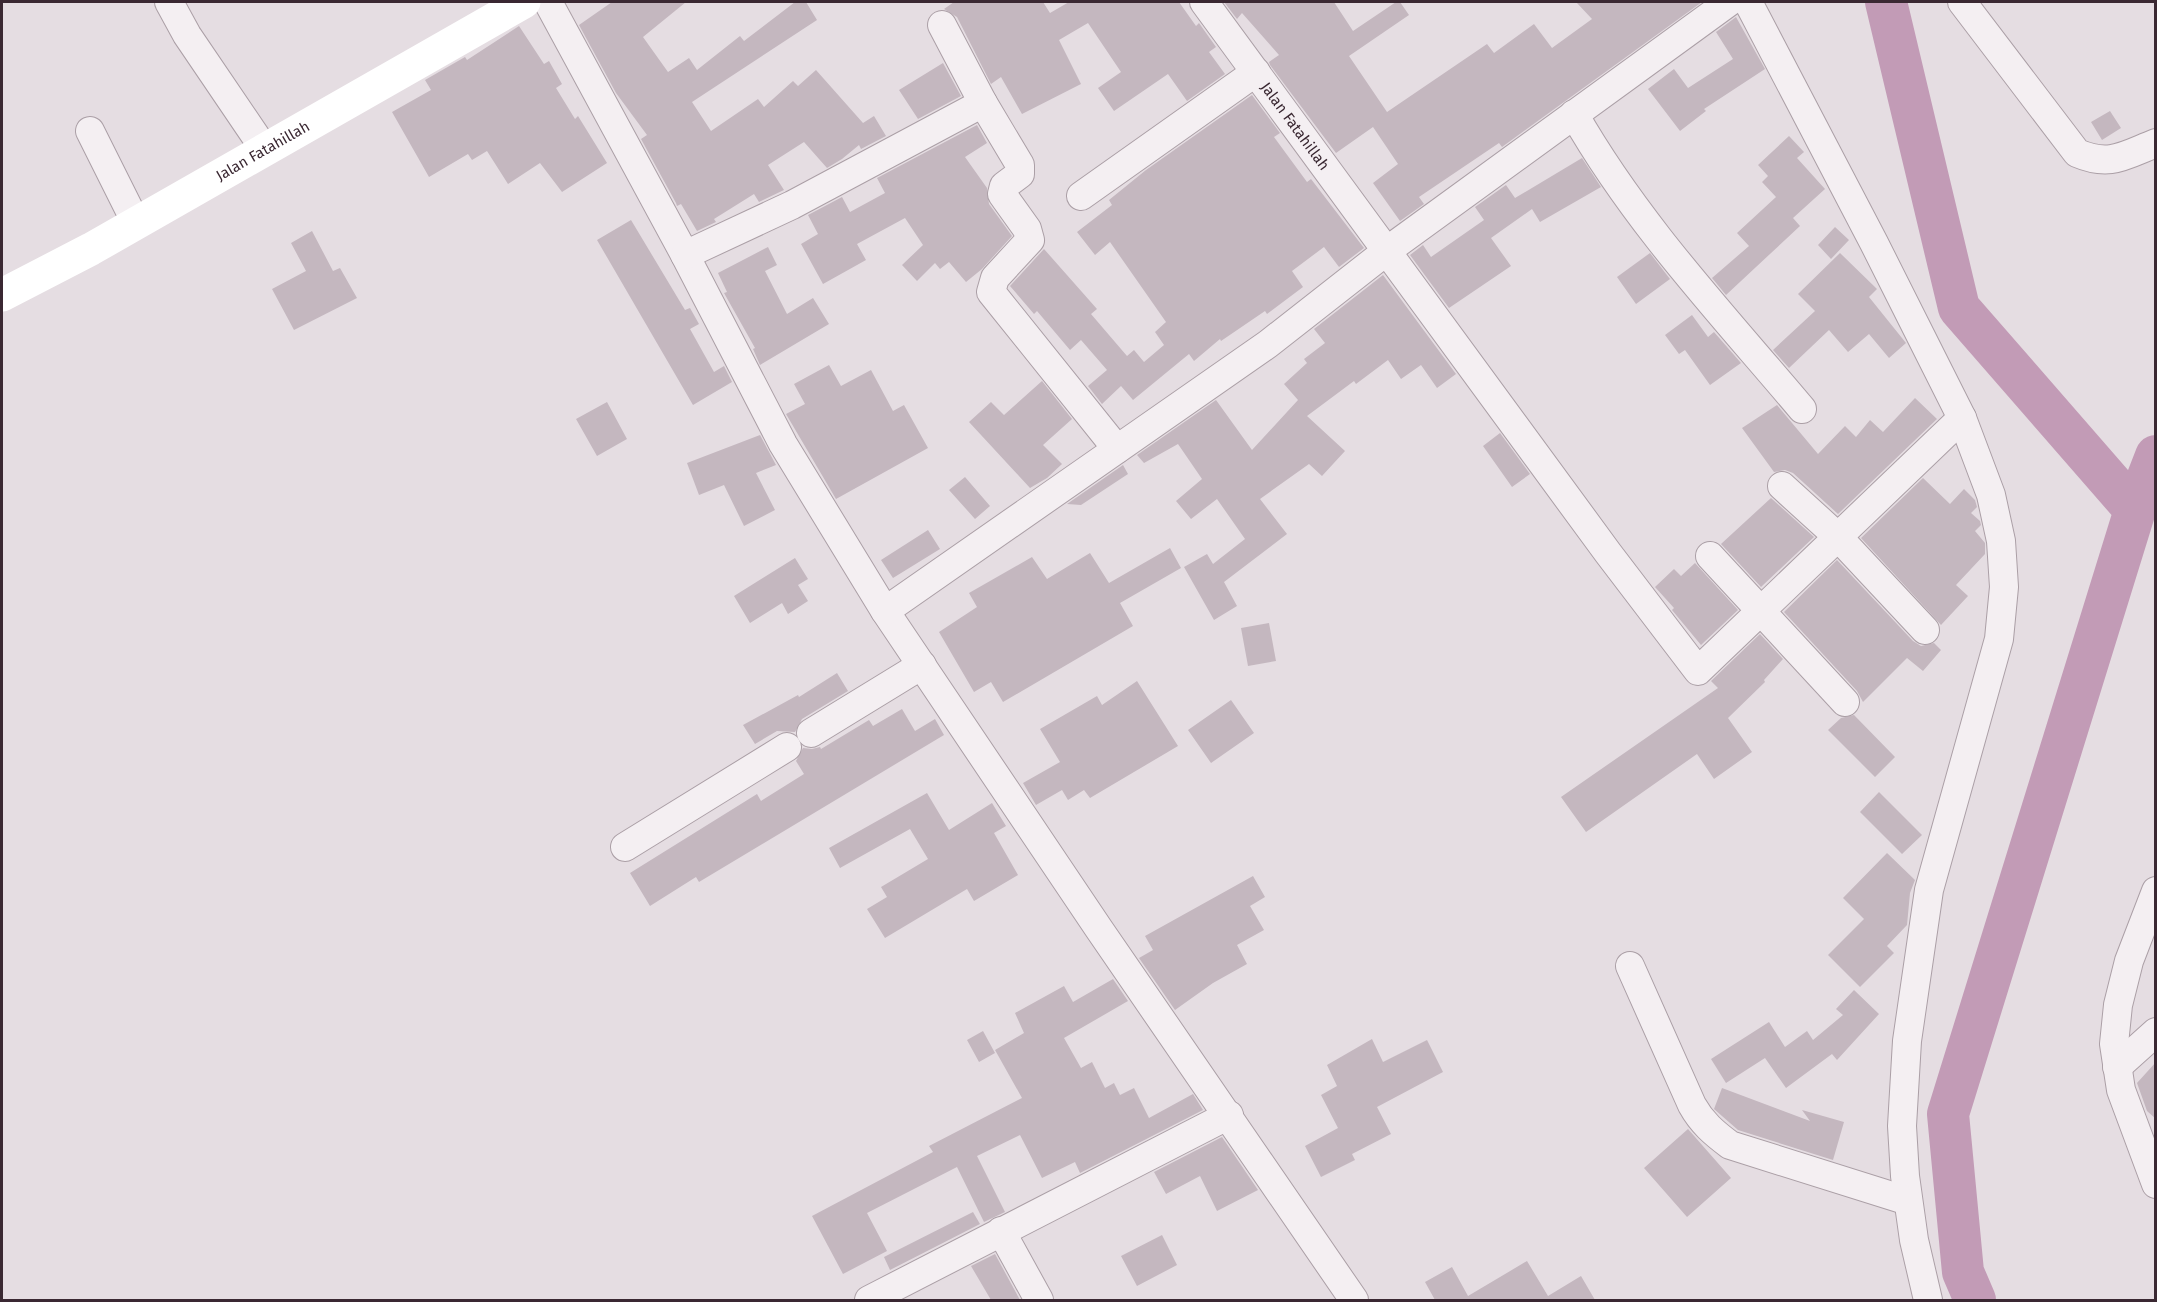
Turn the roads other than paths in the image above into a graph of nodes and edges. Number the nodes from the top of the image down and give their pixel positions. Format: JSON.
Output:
{"nodes":[{"id":1,"x":169,"y":2,"type":"edge"},
{"id":2,"x":524,"y":2,"type":"edge"},
{"id":3,"x":548,"y":2,"type":"edge"},
{"id":4,"x":1203,"y":2,"type":"edge"},
{"id":5,"x":1729,"y":2,"type":"edge"},
{"id":6,"x":1748,"y":2,"type":"edge"},
{"id":7,"x":1962,"y":2,"type":"edge"},
{"id":8,"x":942,"y":25,"type":"dead end"},
{"id":9,"x":1256,"y":72,"type":"junction"},
{"id":10,"x":983,"y":103,"type":"junction"},
{"id":11,"x":1574,"y":114,"type":"junction"},
{"id":12,"x":90,"y":131,"type":"dead end"},
{"id":13,"x":2156,"y":143,"type":"edge"},
{"id":14,"x":265,"y":150,"type":"junction"},
{"id":15,"x":1081,"y":196,"type":"dead end"},
{"id":16,"x":136,"y":223,"type":"junction"},
{"id":17,"x":1388,"y":250,"type":"junction"},
{"id":18,"x":685,"y":255,"type":"junction"},
{"id":19,"x":2,"y":295,"type":"edge"},
{"id":20,"x":1803,"y":409,"type":"dead end"},
{"id":21,"x":1962,"y":418,"type":"junction"},
{"id":22,"x":1117,"y":449,"type":"junction"},
{"id":23,"x":1782,"y":486,"type":"dead end"},
{"id":24,"x":1838,"y":537,"type":"junction"},
{"id":25,"x":1710,"y":556,"type":"dead end"},
{"id":26,"x":885,"y":611,"type":"junction"},
{"id":27,"x":1761,"y":614,"type":"junction"},
{"id":28,"x":1925,"y":630,"type":"dead end"},
{"id":29,"x":922,"y":665,"type":"junction"},
{"id":30,"x":1845,"y":702,"type":"dead end"},
{"id":31,"x":811,"y":733,"type":"dead end"},
{"id":32,"x":787,"y":747,"type":"dead end"},
{"id":33,"x":626,"y":847,"type":"dead end"},
{"id":34,"x":2156,"y":891,"type":"edge"},
{"id":35,"x":1630,"y":966,"type":"dead end"},
{"id":36,"x":2156,"y":1032,"type":"edge"},
{"id":37,"x":2117,"y":1067,"type":"junction"},
{"id":38,"x":1229,"y":1115,"type":"junction"},
{"id":39,"x":2155,"y":1180,"type":"edge"},
{"id":40,"x":1908,"y":1201,"type":"junction"},
{"id":41,"x":1001,"y":1231,"type":"junction"},
{"id":42,"x":869,"y":1300,"type":"edge"},
{"id":43,"x":1040,"y":1300,"type":"edge"},
{"id":44,"x":1354,"y":1300,"type":"edge"},
{"id":45,"x":1928,"y":1300,"type":"edge"}],
"edges":[{"from":1,"to":14,"type":"street"},
{"from":2,"to":14,"type":"street","name":"Jalan Fatahillah"},
{"from":3,"to":18,"type":"street"},
{"from":4,"to":9,"type":"street","name":"Jalan Fatahillah"},
{"from":5,"to":11,"type":"street"},
{"from":6,"to":21,"type":"street"},
{"from":7,"to":13,"type":"street"},
{"from":8,"to":10,"type":"street"},
{"from":9,"to":15,"type":"street"},
{"from":9,"to":17,"type":"street","name":"Jalan Fatahillah"},
{"from":10,"to":18,"type":"street"},
{"from":10,"to":22,"type":"street"},
{"from":11,"to":17,"type":"street"},
{"from":11,"to":20,"type":"street"},
{"from":12,"to":16,"type":"street"},
{"from":14,"to":16,"type":"street","name":"Jalan Fatahillah"},
{"from":16,"to":19,"type":"street","name":"Jalan Fatahillah"},
{"from":17,"to":22,"type":"street"},
{"from":17,"to":27,"type":"street","name":"Jalan Fatahillah"},
{"from":18,"to":26,"type":"street"},
{"from":21,"to":24,"type":"street"},
{"from":21,"to":40,"type":"street"},
{"from":22,"to":26,"type":"street"},
{"from":23,"to":24,"type":"street"},
{"from":24,"to":27,"type":"street"},
{"from":24,"to":28,"type":"street"},
{"from":25,"to":27,"type":"street"},
{"from":26,"to":29,"type":"street"},
{"from":27,"to":30,"type":"street"},
{"from":29,"to":31,"type":"street"},
{"from":29,"to":38,"type":"street"},
{"from":32,"to":33,"type":"street"},
{"from":34,"to":37,"type":"street"},
{"from":35,"to":40,"type":"street"},
{"from":36,"to":37,"type":"street"},
{"from":37,"to":39,"type":"street"},
{"from":38,"to":41,"type":"street"},
{"from":38,"to":44,"type":"street"},
{"from":40,"to":45,"type":"street"},
{"from":41,"to":42,"type":"street"},
{"from":41,"to":43,"type":"street"}]}
